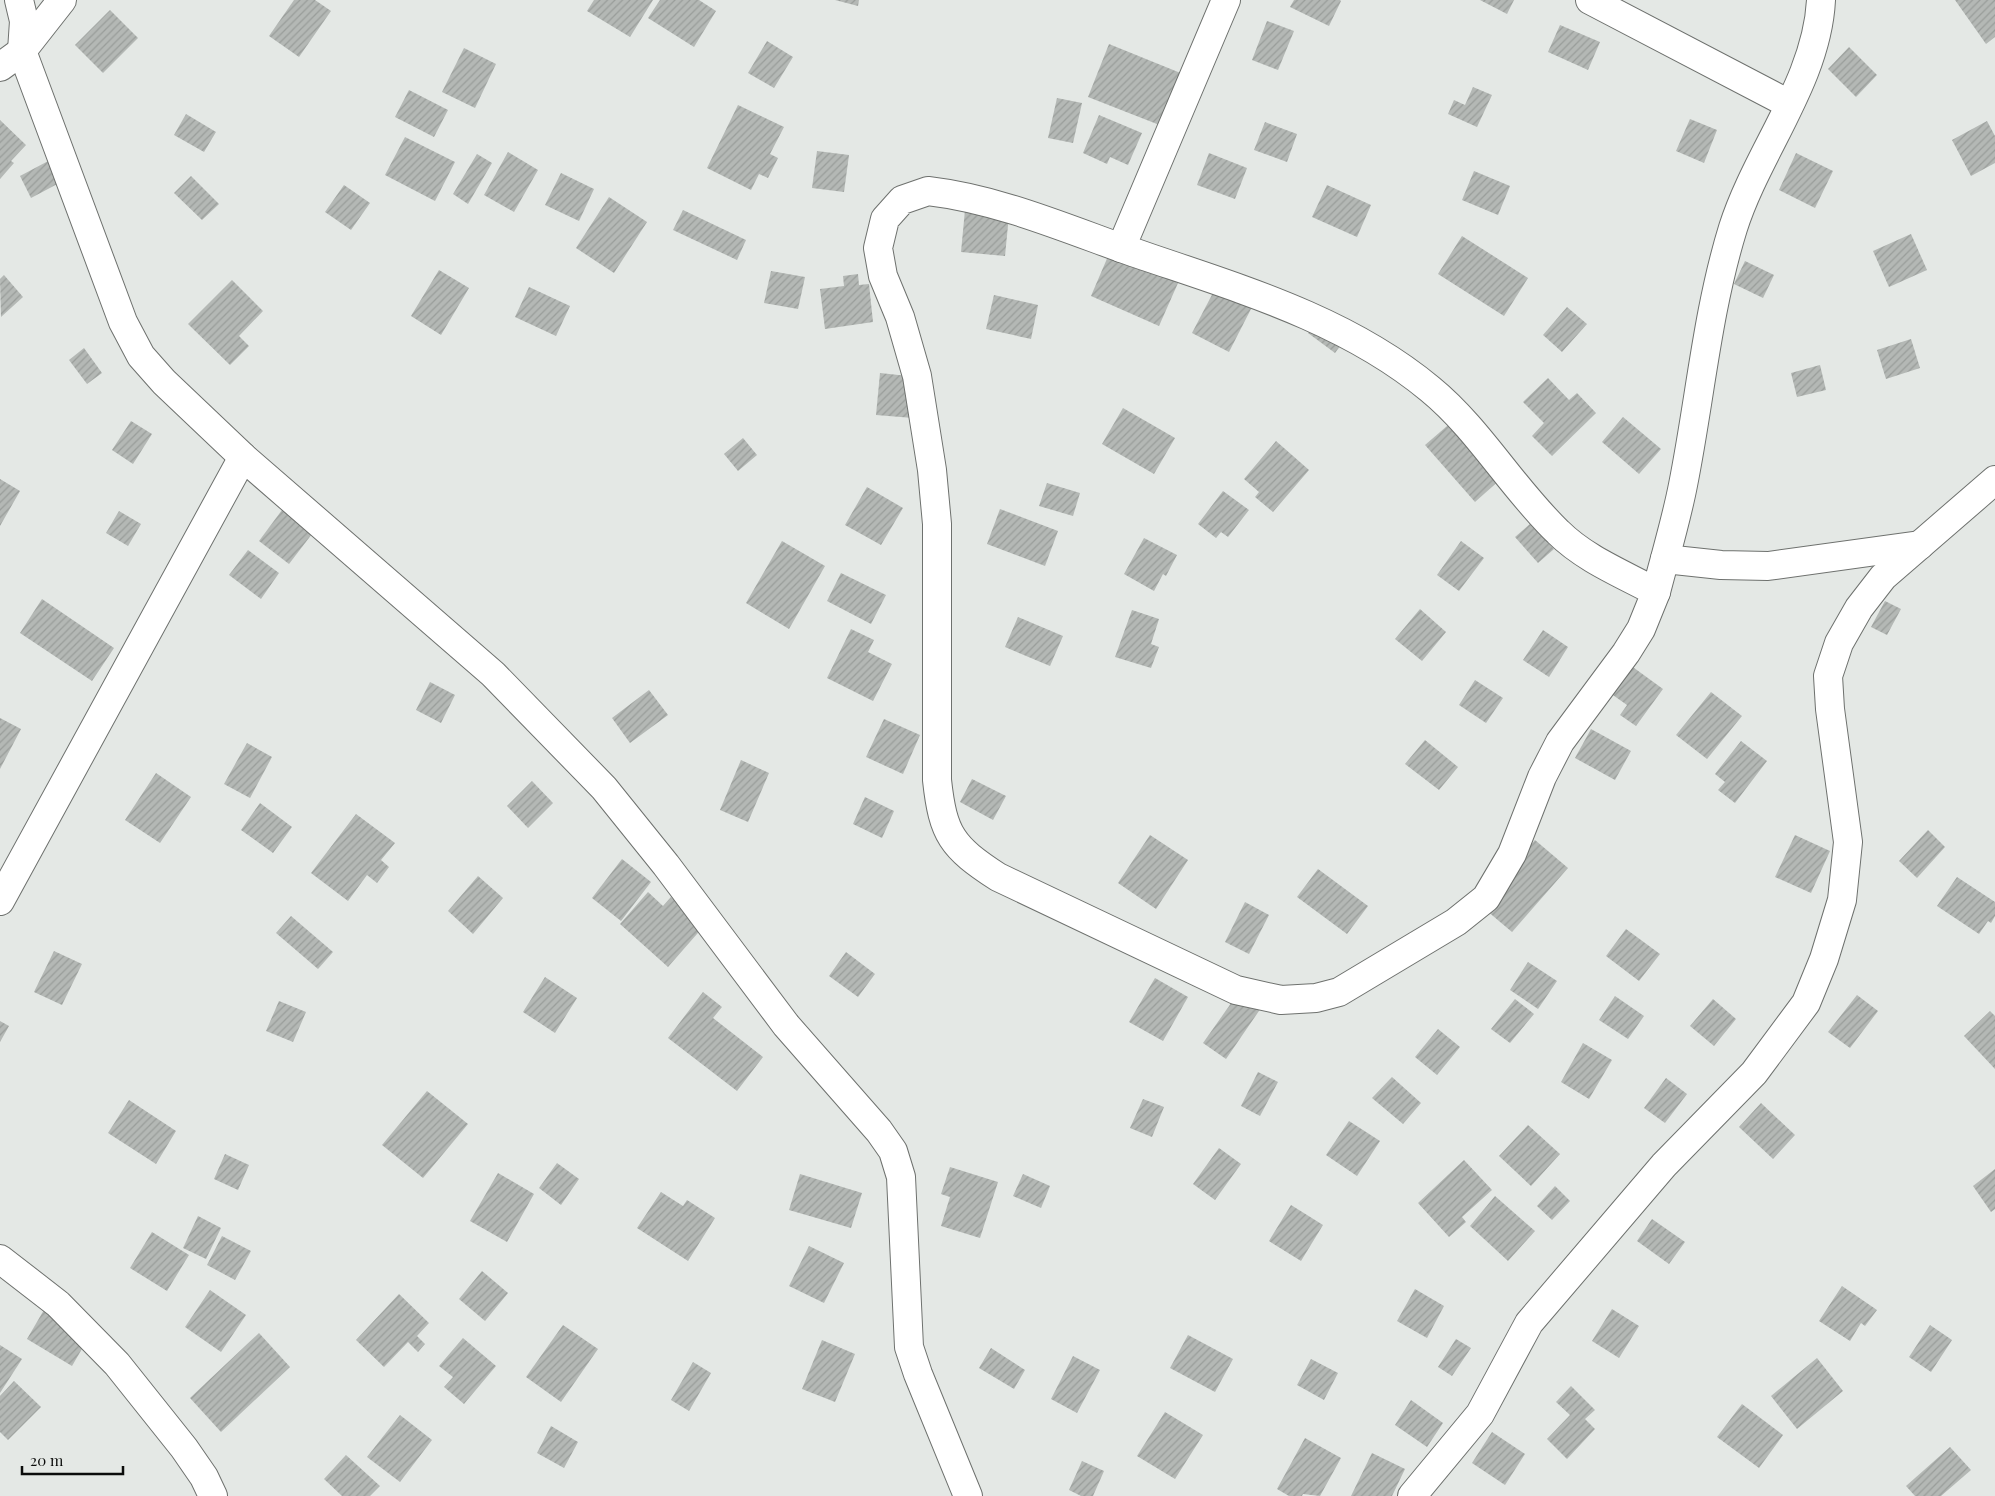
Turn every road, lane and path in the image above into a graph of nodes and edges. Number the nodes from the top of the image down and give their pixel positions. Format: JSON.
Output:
{"nodes":[{"id":1,"x":19,"y":0,"type":"edge"},
{"id":2,"x":62,"y":0,"type":"edge"},
{"id":3,"x":1226,"y":0,"type":"edge"},
{"id":4,"x":1590,"y":0,"type":"edge"},
{"id":5,"x":1821,"y":0,"type":"edge"},
{"id":6,"x":22,"y":51,"type":"junction"},
{"id":7,"x":0,"y":67,"type":"edge"},
{"id":8,"x":1789,"y":104,"type":"junction"},
{"id":9,"x":1121,"y":248,"type":"junction"},
{"id":10,"x":243,"y":457,"type":"junction"},
{"id":11,"x":1995,"y":480,"type":"edge"},
{"id":12,"x":1920,"y":545,"type":"junction"},
{"id":13,"x":1665,"y":559,"type":"junction"},
{"id":14,"x":1656,"y":592,"type":"junction"},
{"id":15,"x":0,"y":901,"type":"edge"},
{"id":16,"x":0,"y":1259,"type":"edge"},
{"id":17,"x":213,"y":1496,"type":"edge"},
{"id":18,"x":968,"y":1496,"type":"edge"},
{"id":19,"x":1412,"y":1496,"type":"edge"}],
"edges":[{"from":1,"to":6,"type":"street"},
{"from":2,"to":6,"type":"street"},
{"from":3,"to":9,"type":"street"},
{"from":4,"to":8,"type":"street"},
{"from":5,"to":8,"type":"street"},
{"from":6,"to":7,"type":"street"},
{"from":6,"to":10,"type":"street"},
{"from":8,"to":13,"type":"street"},
{"from":9,"to":14,"type":"street"},
{"from":9,"to":14,"type":"street"},
{"from":10,"to":15,"type":"street"},
{"from":10,"to":18,"type":"street"},
{"from":11,"to":12,"type":"street"},
{"from":12,"to":13,"type":"street"},
{"from":12,"to":19,"type":"street"},
{"from":13,"to":14,"type":"street"},
{"from":16,"to":17,"type":"street"}]}
